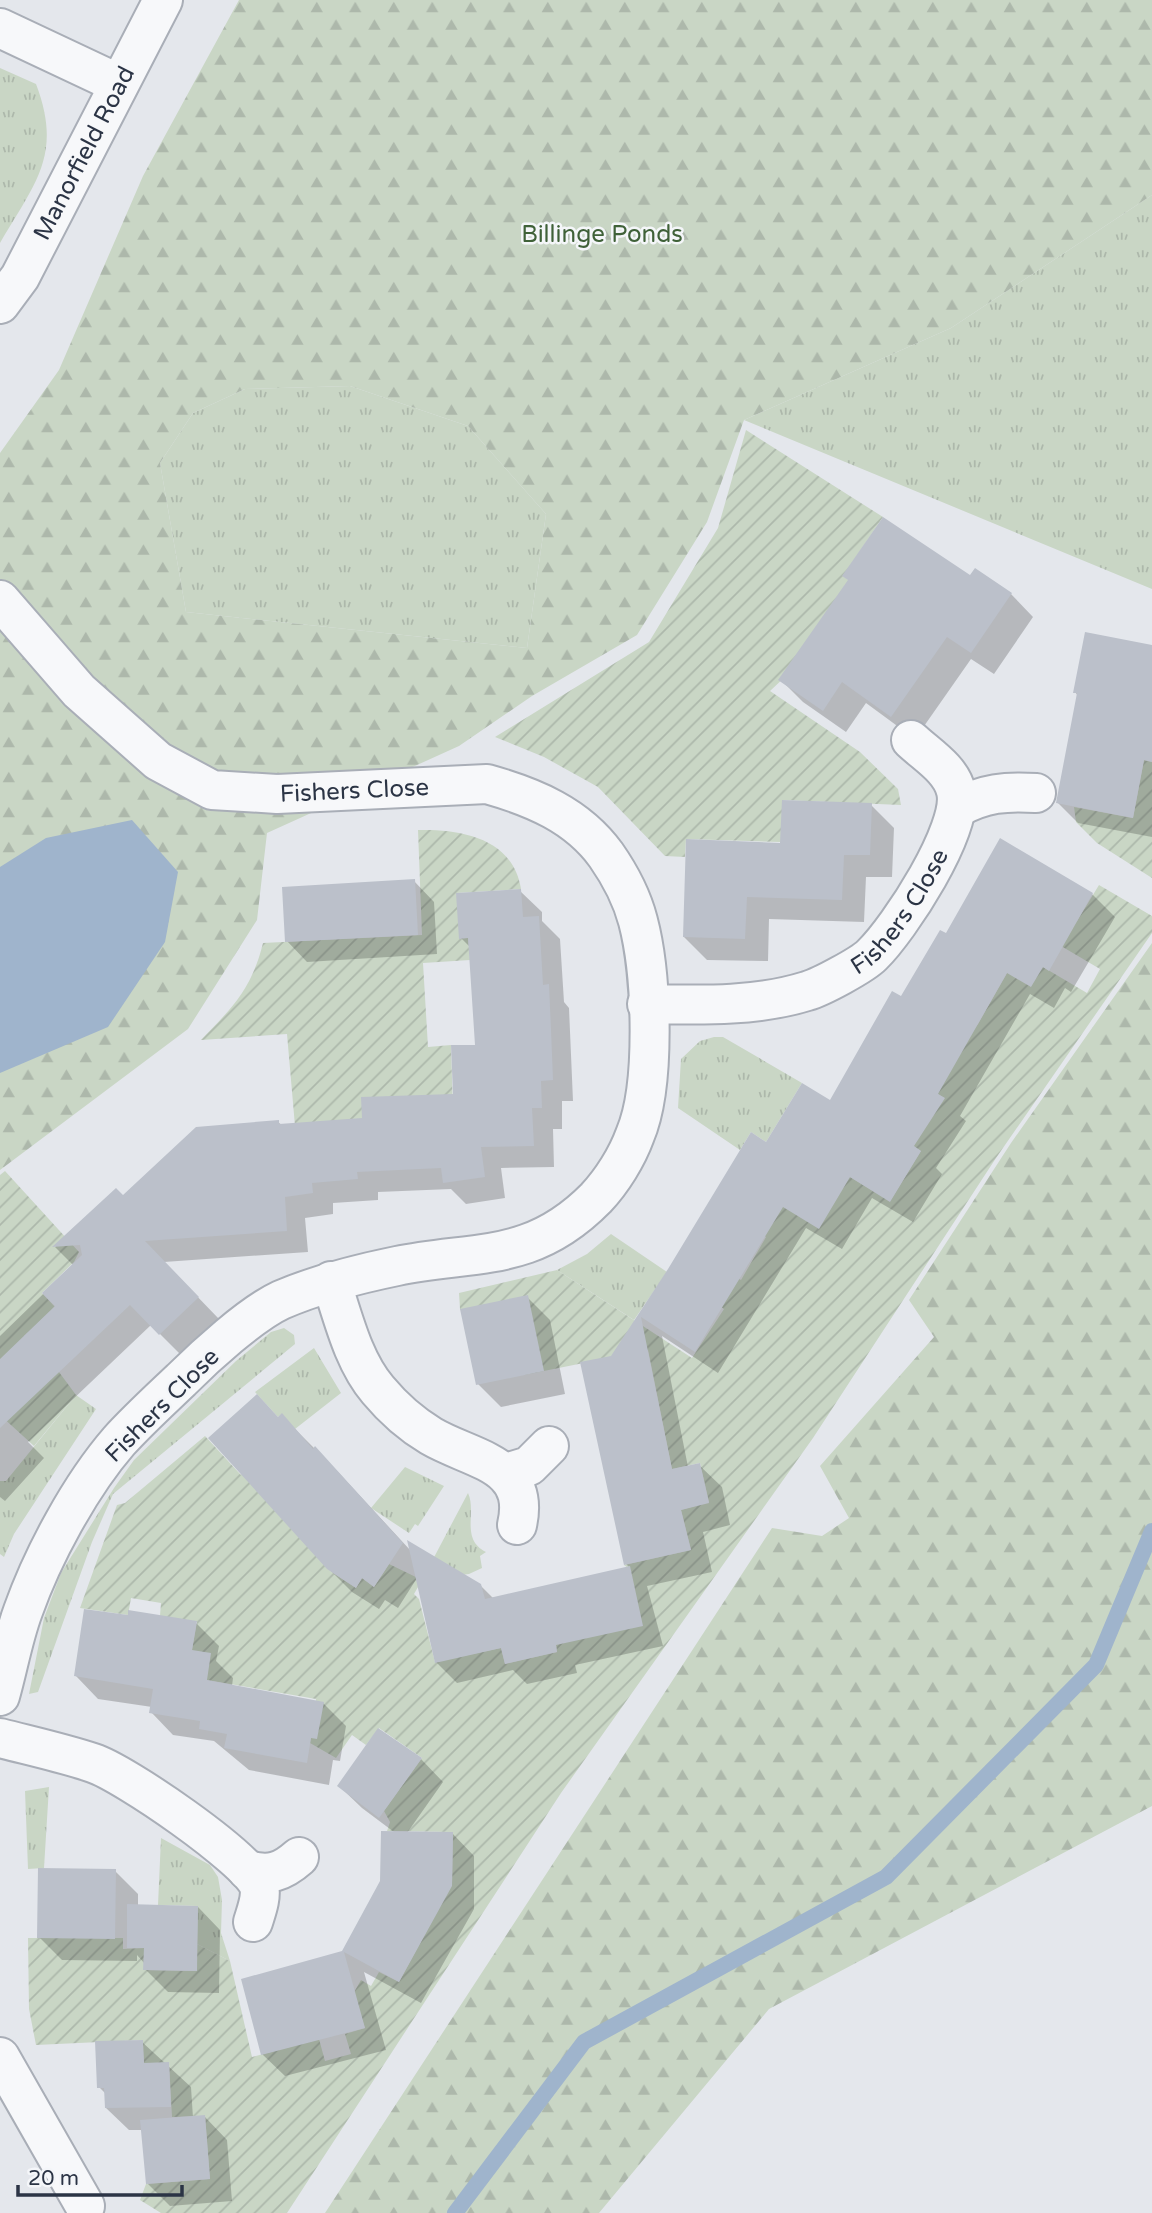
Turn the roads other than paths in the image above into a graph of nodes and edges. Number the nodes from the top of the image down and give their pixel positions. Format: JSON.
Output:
{"nodes":[{"id":1,"x":163,"y":0,"type":"edge"},
{"id":2,"x":0,"y":28,"type":"edge"},
{"id":3,"x":119,"y":85,"type":"junction"},
{"id":4,"x":0,"y":304,"type":"edge"},
{"id":5,"x":0,"y":600,"type":"edge"},
{"id":6,"x":911,"y":740,"type":"dead end"},
{"id":7,"x":1036,"y":793,"type":"dead end"},
{"id":8,"x":957,"y":808,"type":"junction"},
{"id":9,"x":647,"y":1004,"type":"junction"},
{"id":10,"x":331,"y":1281,"type":"junction"},
{"id":11,"x":549,"y":1446,"type":"dead end"},
{"id":12,"x":506,"y":1473,"type":"junction"},
{"id":13,"x":517,"y":1525,"type":"dead end"},
{"id":14,"x":0,"y":1696,"type":"edge"},
{"id":15,"x":0,"y":1738,"type":"edge"},
{"id":16,"x":299,"y":1857,"type":"dead end"},
{"id":17,"x":247,"y":1870,"type":"junction"},
{"id":18,"x":253,"y":1922,"type":"dead end"},
{"id":19,"x":0,"y":2057,"type":"edge"},
{"id":20,"x":85,"y":2206,"type":"dead end"}],
"edges":[{"from":1,"to":3,"type":"street","name":"Manorfield Road"},
{"from":2,"to":3,"type":"street"},
{"from":3,"to":4,"type":"street","name":"Manorfield Road"},
{"from":5,"to":9,"type":"street","name":"Fishers Close"},
{"from":6,"to":8,"type":"street"},
{"from":7,"to":8,"type":"street"},
{"from":8,"to":9,"type":"street","name":"Fishers Close"},
{"from":9,"to":10,"type":"street","name":"Fishers Close"},
{"from":10,"to":12,"type":"street"},
{"from":10,"to":14,"type":"street","name":"Fishers Close"},
{"from":11,"to":12,"type":"street"},
{"from":12,"to":13,"type":"street"},
{"from":15,"to":17,"type":"street"},
{"from":16,"to":17,"type":"street"},
{"from":17,"to":18,"type":"street"},
{"from":19,"to":20,"type":"street"}]}
